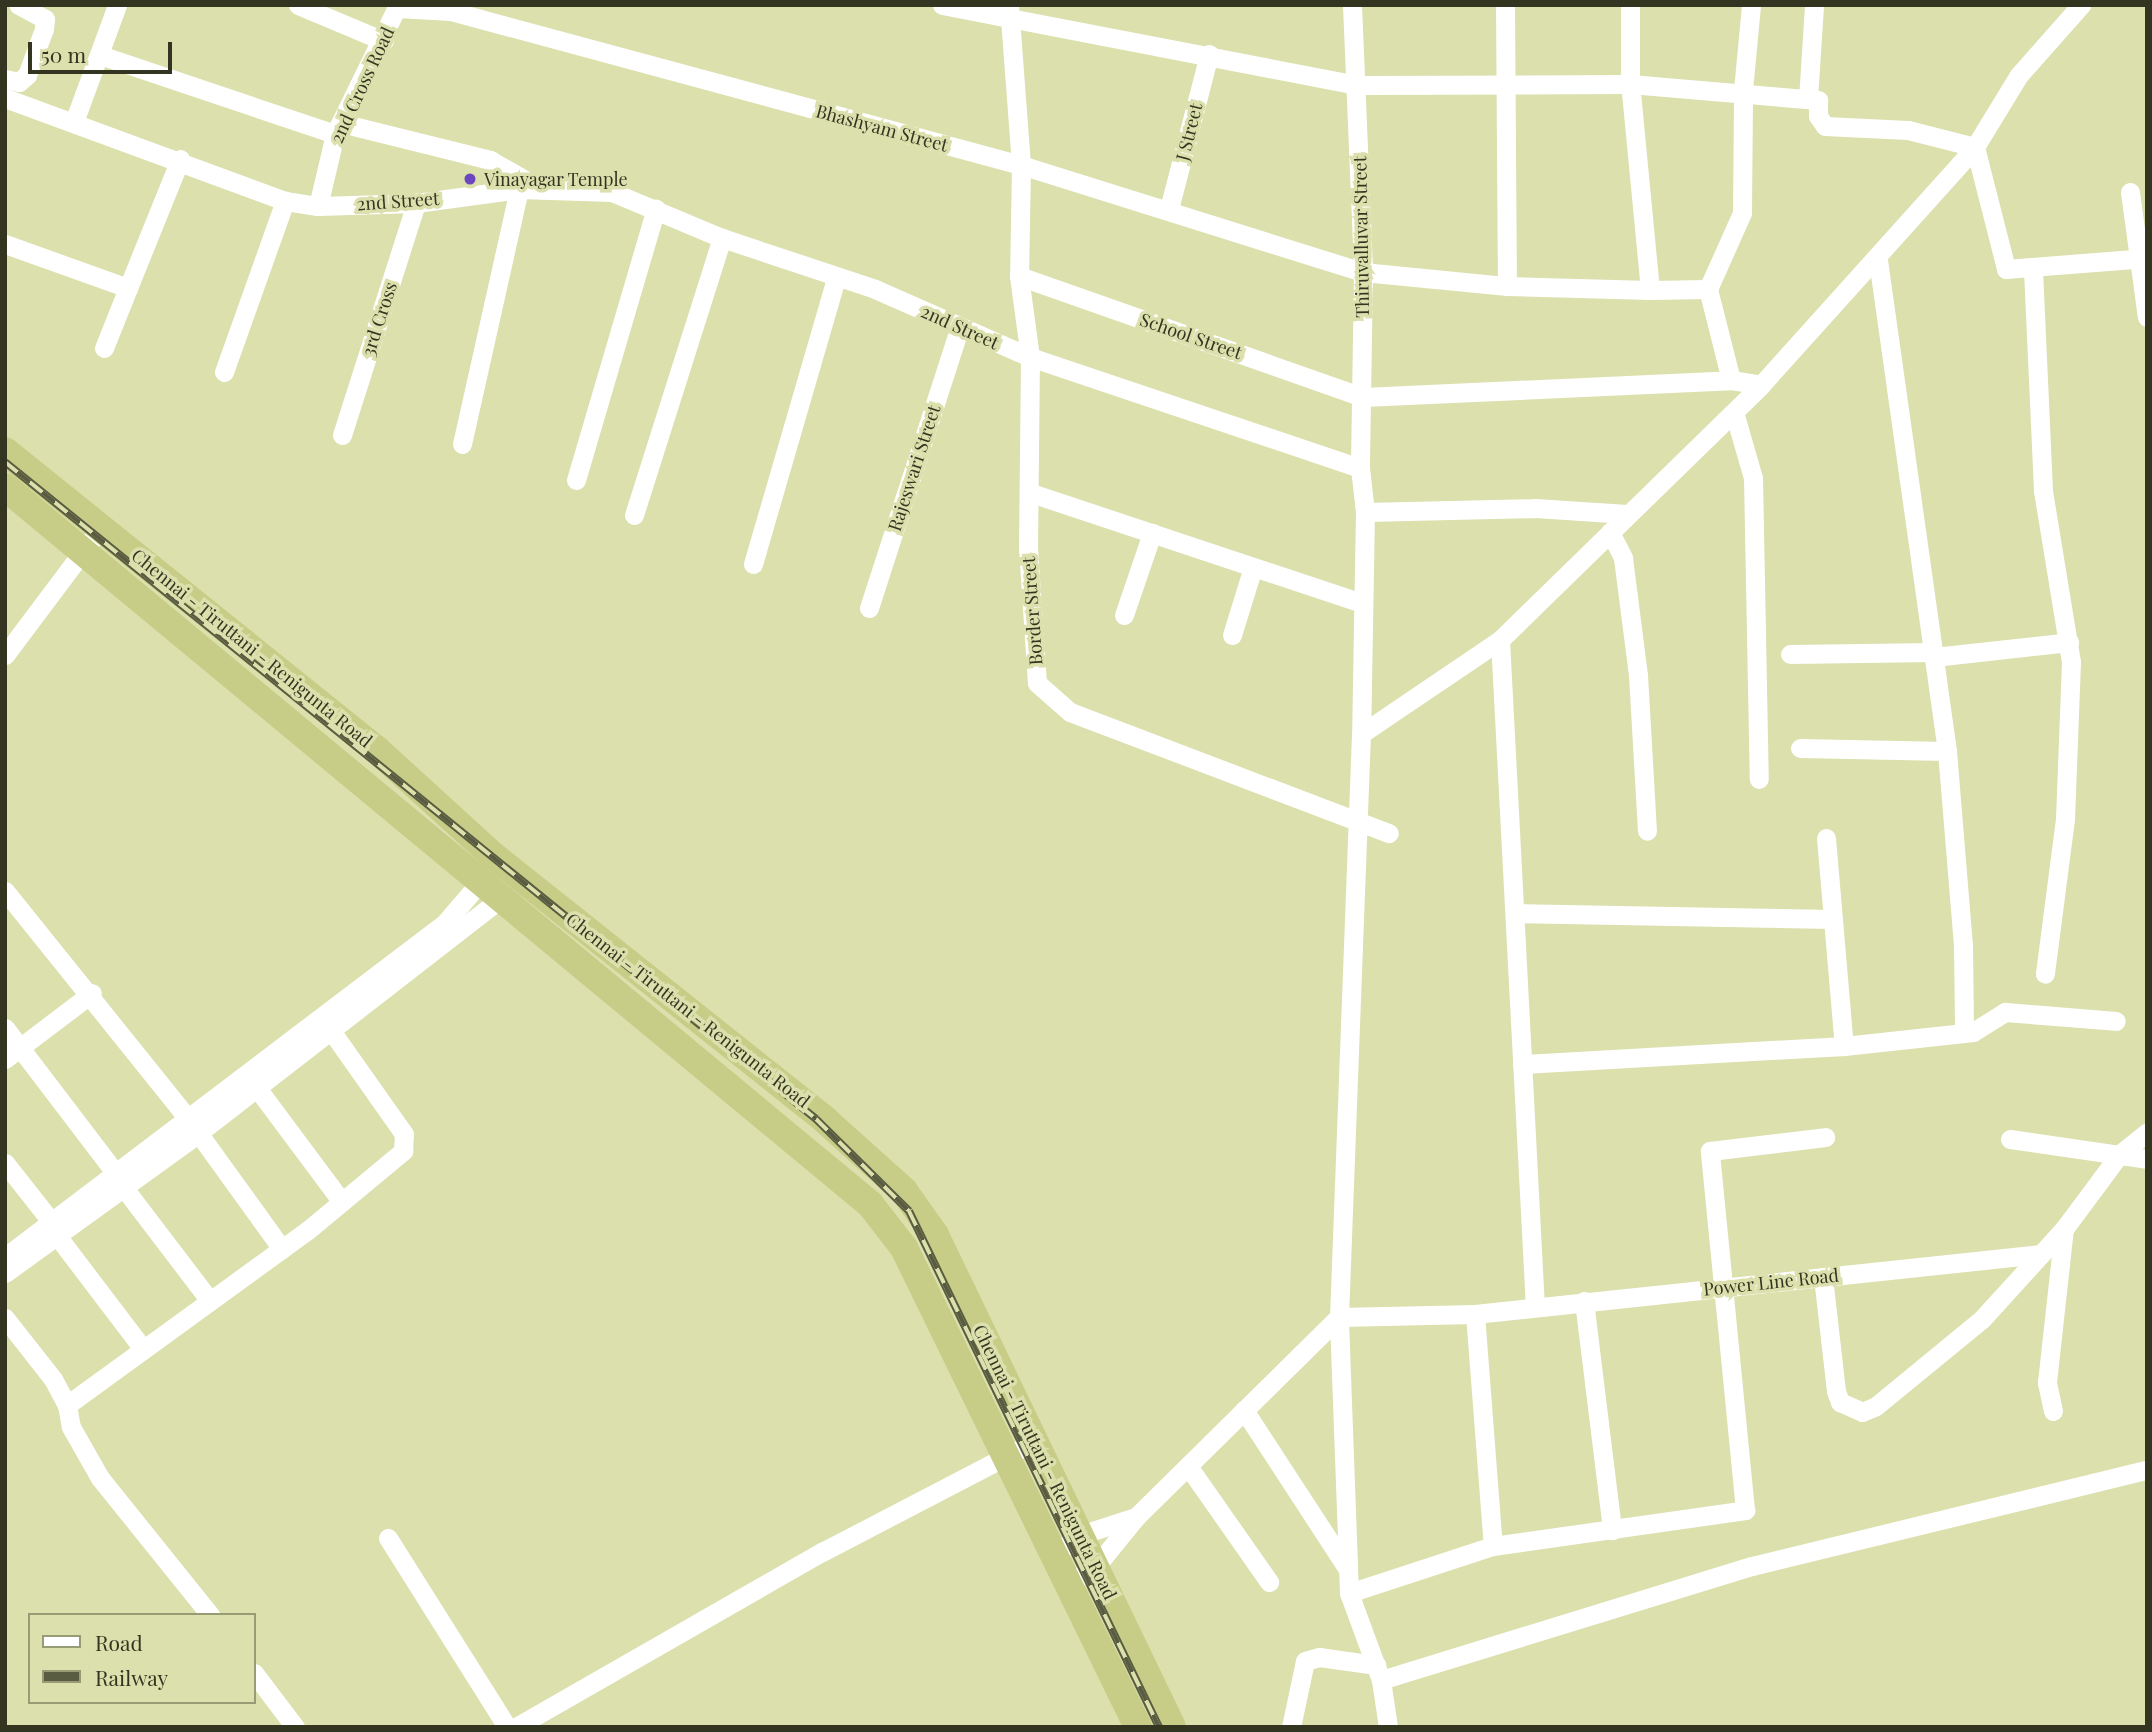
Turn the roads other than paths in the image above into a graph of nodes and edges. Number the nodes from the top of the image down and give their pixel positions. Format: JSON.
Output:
{"nodes":[{"id":1,"x":19,"y":5,"type":"edge"},
{"id":2,"x":117,"y":5,"type":"edge"},
{"id":3,"x":298,"y":5,"type":"edge"},
{"id":4,"x":942,"y":5,"type":"edge"},
{"id":5,"x":1352,"y":5,"type":"edge"},
{"id":6,"x":1505,"y":5,"type":"edge"},
{"id":7,"x":1630,"y":5,"type":"edge"},
{"id":8,"x":1751,"y":5,"type":"edge"},
{"id":9,"x":1814,"y":5,"type":"edge"},
{"id":10,"x":2081,"y":5,"type":"edge"},
{"id":11,"x":397,"y":7,"type":"edge"},
{"id":12,"x":1008,"y":10,"type":"edge"},
{"id":13,"x":384,"y":41,"type":"junction"},
{"id":14,"x":1209,"y":54,"type":"junction"},
{"id":15,"x":100,"y":55,"type":"junction"},
{"id":16,"x":5,"y":79,"type":"edge"},
{"id":17,"x":1506,"y":82,"type":"junction"},
{"id":18,"x":1630,"y":83,"type":"junction"},
{"id":19,"x":1356,"y":85,"type":"junction"},
{"id":20,"x":1743,"y":90,"type":"junction"},
{"id":21,"x":5,"y":98,"type":"edge"},
{"id":22,"x":1808,"y":99,"type":"junction"},
{"id":23,"x":74,"y":122,"type":"junction"},
{"id":24,"x":338,"y":128,"type":"junction"},
{"id":25,"x":1975,"y":147,"type":"junction"},
{"id":26,"x":180,"y":159,"type":"junction"},
{"id":27,"x":1021,"y":165,"type":"junction"},
{"id":28,"x":519,"y":189,"type":"junction"},
{"id":29,"x":542,"y":189,"type":"junction"},
{"id":30,"x":2130,"y":192,"type":"dead end"},
{"id":31,"x":285,"y":201,"type":"junction"},
{"id":32,"x":416,"y":202,"type":"junction"},
{"id":33,"x":318,"y":206,"type":"junction"},
{"id":34,"x":656,"y":209,"type":"junction"},
{"id":35,"x":1169,"y":209,"type":"junction"},
{"id":36,"x":722,"y":238,"type":"junction"},
{"id":37,"x":5,"y":244,"type":"edge"},
{"id":38,"x":2142,"y":258,"type":"edge"},
{"id":39,"x":1878,"y":260,"type":"junction"},
{"id":40,"x":2033,"y":270,"type":"junction"},
{"id":41,"x":1363,"y":272,"type":"junction"},
{"id":42,"x":1019,"y":276,"type":"junction"},
{"id":43,"x":836,"y":278,"type":"junction"},
{"id":44,"x":1507,"y":286,"type":"junction"},
{"id":45,"x":128,"y":288,"type":"junction"},
{"id":46,"x":1708,"y":289,"type":"junction"},
{"id":47,"x":1650,"y":290,"type":"junction"},
{"id":48,"x":2147,"y":317,"type":"edge"},
{"id":49,"x":960,"y":327,"type":"junction"},
{"id":50,"x":104,"y":348,"type":"dead end"},
{"id":51,"x":1030,"y":357,"type":"junction"},
{"id":52,"x":224,"y":372,"type":"dead end"},
{"id":53,"x":1731,"y":380,"type":"junction"},
{"id":54,"x":1761,"y":385,"type":"junction"},
{"id":55,"x":1363,"y":397,"type":"junction"},
{"id":56,"x":1734,"y":412,"type":"junction"},
{"id":57,"x":342,"y":435,"type":"dead end"},
{"id":58,"x":462,"y":444,"type":"dead end"},
{"id":59,"x":5,"y":452,"type":"edge"},
{"id":60,"x":1360,"y":468,"type":"junction"},
{"id":61,"x":576,"y":480,"type":"dead end"},
{"id":62,"x":5,"y":487,"type":"edge"},
{"id":63,"x":1031,"y":493,"type":"junction"},
{"id":64,"x":1365,"y":512,"type":"junction"},
{"id":65,"x":1627,"y":514,"type":"junction"},
{"id":66,"x":634,"y":515,"type":"dead end"},
{"id":67,"x":102,"y":526,"type":"junction"},
{"id":68,"x":1610,"y":532,"type":"junction"},
{"id":69,"x":1152,"y":533,"type":"junction"},
{"id":70,"x":83,"y":550,"type":"junction"},
{"id":71,"x":753,"y":564,"type":"dead end"},
{"id":72,"x":1253,"y":566,"type":"junction"},
{"id":73,"x":1361,"y":603,"type":"junction"},
{"id":74,"x":869,"y":608,"type":"dead end"},
{"id":75,"x":1124,"y":614,"type":"dead end"},
{"id":76,"x":1231,"y":635,"type":"dead end"},
{"id":77,"x":1500,"y":640,"type":"junction"},
{"id":78,"x":2069,"y":642,"type":"junction"},
{"id":79,"x":1790,"y":654,"type":"dead end"},
{"id":80,"x":5,"y":655,"type":"edge"},
{"id":81,"x":1934,"y":655,"type":"junction"},
{"id":82,"x":1361,"y":733,"type":"junction"},
{"id":83,"x":1800,"y":748,"type":"dead end"},
{"id":84,"x":1947,"y":751,"type":"junction"},
{"id":85,"x":1759,"y":779,"type":"dead end"},
{"id":86,"x":1358,"y":820,"type":"junction"},
{"id":87,"x":1647,"y":831,"type":"dead end"},
{"id":88,"x":1389,"y":833,"type":"dead end"},
{"id":89,"x":1826,"y":838,"type":"dead end"},
{"id":90,"x":491,"y":889,"type":"junction"},
{"id":91,"x":5,"y":891,"type":"edge"},
{"id":92,"x":1514,"y":913,"type":"junction"},
{"id":93,"x":1833,"y":919,"type":"junction"},
{"id":94,"x":2045,"y":974,"type":"dead end"},
{"id":95,"x":92,"y":993,"type":"junction"},
{"id":96,"x":352,"y":1004,"type":"junction"},
{"id":97,"x":2116,"y":1021,"type":"dead end"},
{"id":98,"x":5,"y":1028,"type":"edge"},
{"id":99,"x":332,"y":1032,"type":"junction"},
{"id":100,"x":1964,"y":1033,"type":"junction"},
{"id":101,"x":1844,"y":1046,"type":"junction"},
{"id":102,"x":13,"y":1053,"type":"edge"},
{"id":103,"x":1522,"y":1064,"type":"junction"},
{"id":104,"x":257,"y":1088,"type":"junction"},
{"id":105,"x":186,"y":1116,"type":"junction"},
{"id":106,"x":2147,"y":1132,"type":"edge"},
{"id":107,"x":198,"y":1133,"type":"junction"},
{"id":108,"x":1825,"y":1137,"type":"dead end"},
{"id":109,"x":2010,"y":1139,"type":"dead end"},
{"id":110,"x":2119,"y":1154,"type":"junction"},
{"id":111,"x":2147,"y":1159,"type":"edge"},
{"id":112,"x":5,"y":1163,"type":"edge"},
{"id":113,"x":119,"y":1180,"type":"junction"},
{"id":114,"x":342,"y":1202,"type":"junction"},
{"id":115,"x":54,"y":1228,"type":"junction"},
{"id":116,"x":2064,"y":1229,"type":"junction"},
{"id":117,"x":282,"y":1249,"type":"junction"},
{"id":118,"x":2041,"y":1254,"type":"junction"},
{"id":119,"x":5,"y":1257,"type":"edge"},
{"id":120,"x":5,"y":1273,"type":"edge"},
{"id":121,"x":1823,"y":1277,"type":"junction"},
{"id":122,"x":1720,"y":1288,"type":"junction"},
{"id":123,"x":210,"y":1301,"type":"junction"},
{"id":124,"x":1584,"y":1301,"type":"junction"},
{"id":125,"x":1535,"y":1307,"type":"junction"},
{"id":126,"x":1475,"y":1314,"type":"junction"},
{"id":127,"x":1339,"y":1317,"type":"junction"},
{"id":128,"x":5,"y":1318,"type":"edge"},
{"id":129,"x":143,"y":1349,"type":"junction"},
{"id":130,"x":67,"y":1405,"type":"junction"},
{"id":131,"x":1244,"y":1410,"type":"junction"},
{"id":132,"x":2053,"y":1411,"type":"dead end"},
{"id":133,"x":1033,"y":1442,"type":"junction"},
{"id":134,"x":1004,"y":1456,"type":"junction"},
{"id":135,"x":1190,"y":1469,"type":"junction"},
{"id":136,"x":2147,"y":1470,"type":"edge"},
{"id":137,"x":1136,"y":1517,"type":"junction"},
{"id":138,"x":1612,"y":1530,"type":"junction"},
{"id":139,"x":1083,"y":1534,"type":"junction"},
{"id":140,"x":388,"y":1538,"type":"dead end"},
{"id":141,"x":1493,"y":1546,"type":"junction"},
{"id":142,"x":1055,"y":1553,"type":"junction"},
{"id":143,"x":1097,"y":1565,"type":"junction"},
{"id":144,"x":1348,"y":1569,"type":"junction"},
{"id":145,"x":1269,"y":1582,"type":"dead end"},
{"id":146,"x":1069,"y":1583,"type":"junction"},
{"id":147,"x":1349,"y":1593,"type":"junction"},
{"id":148,"x":208,"y":1613,"type":"edge"},
{"id":149,"x":1379,"y":1673,"type":"junction"},
{"id":150,"x":256,"y":1676,"type":"edge"},
{"id":151,"x":295,"y":1727,"type":"edge"},
{"id":152,"x":507,"y":1727,"type":"edge"},
{"id":153,"x":516,"y":1727,"type":"edge"},
{"id":154,"x":1138,"y":1727,"type":"edge"},
{"id":155,"x":1172,"y":1727,"type":"edge"},
{"id":156,"x":1291,"y":1727,"type":"edge"},
{"id":157,"x":1388,"y":1727,"type":"edge"}],
"edges":[{"from":1,"to":16,"type":"street"},
{"from":2,"to":15,"type":"street"},
{"from":3,"to":13,"type":"street"},
{"from":4,"to":12,"type":"street"},
{"from":5,"to":19,"type":"street","name":"Thiruvalluvar Street"},
{"from":6,"to":17,"type":"street"},
{"from":7,"to":18,"type":"street"},
{"from":8,"to":20,"type":"street"},
{"from":9,"to":22,"type":"street"},
{"from":10,"to":25,"type":"street"},
{"from":11,"to":13,"type":"street","name":"2nd Cross Road"},
{"from":11,"to":27,"type":"street","name":"Bhashyam Street"},
{"from":12,"to":14,"type":"street"},
{"from":12,"to":27,"type":"street","name":"Border Street"},
{"from":13,"to":24,"type":"street","name":"2nd Cross Road"},
{"from":14,"to":19,"type":"street"},
{"from":14,"to":35,"type":"street","name":"J Street"},
{"from":15,"to":23,"type":"street"},
{"from":15,"to":24,"type":"street"},
{"from":17,"to":18,"type":"street"},
{"from":17,"to":19,"type":"street"},
{"from":17,"to":44,"type":"street"},
{"from":18,"to":20,"type":"street"},
{"from":18,"to":47,"type":"street"},
{"from":19,"to":41,"type":"street","name":"Thiruvalluvar Street"},
{"from":20,"to":22,"type":"street"},
{"from":20,"to":46,"type":"street"},
{"from":21,"to":23,"type":"street","name":"2nd Street"},
{"from":22,"to":25,"type":"street"},
{"from":23,"to":26,"type":"street","name":"2nd Street"},
{"from":24,"to":29,"type":"street"},
{"from":24,"to":33,"type":"street","name":"2nd Cross Road"},
{"from":25,"to":39,"type":"street"},
{"from":25,"to":40,"type":"street"},
{"from":26,"to":31,"type":"street","name":"2nd Street"},
{"from":26,"to":45,"type":"street"},
{"from":27,"to":35,"type":"street","name":"Bhashyam Street"},
{"from":27,"to":42,"type":"street","name":"Border Street"},
{"from":28,"to":29,"type":"street","name":"2nd Street"},
{"from":28,"to":32,"type":"street","name":"2nd Street"},
{"from":28,"to":58,"type":"street"},
{"from":29,"to":34,"type":"street","name":"2nd Street"},
{"from":30,"to":38,"type":"street"},
{"from":31,"to":33,"type":"street","name":"2nd Street"},
{"from":31,"to":52,"type":"street"},
{"from":32,"to":33,"type":"street","name":"2nd Street"},
{"from":32,"to":57,"type":"street","name":"3rd Cross"},
{"from":34,"to":36,"type":"street","name":"2nd Street"},
{"from":34,"to":61,"type":"street"},
{"from":35,"to":41,"type":"street","name":"Bhashyam Street"},
{"from":36,"to":43,"type":"street","name":"2nd Street"},
{"from":36,"to":66,"type":"street"},
{"from":37,"to":45,"type":"street"},
{"from":38,"to":40,"type":"street"},
{"from":38,"to":48,"type":"street"},
{"from":39,"to":54,"type":"street"},
{"from":39,"to":81,"type":"street"},
{"from":40,"to":78,"type":"street"},
{"from":41,"to":44,"type":"street","name":"Bhashyam Street"},
{"from":41,"to":55,"type":"street","name":"Thiruvalluvar Street"},
{"from":42,"to":51,"type":"street","name":"Border Street"},
{"from":42,"to":55,"type":"street","name":"School Street"},
{"from":43,"to":49,"type":"street","name":"2nd Street"},
{"from":43,"to":71,"type":"street"},
{"from":44,"to":47,"type":"street","name":"Bhashyam Street"},
{"from":45,"to":50,"type":"street"},
{"from":46,"to":47,"type":"street","name":"Bhashyam Street"},
{"from":46,"to":53,"type":"street"},
{"from":49,"to":51,"type":"street","name":"2nd Street"},
{"from":49,"to":74,"type":"street","name":"Rajeswari Street"},
{"from":51,"to":60,"type":"street","name":"2nd Street"},
{"from":51,"to":63,"type":"street","name":"Border Street"},
{"from":53,"to":54,"type":"street"},
{"from":53,"to":55,"type":"street"},
{"from":54,"to":56,"type":"street"},
{"from":55,"to":60,"type":"street","name":"Thiruvalluvar Street"},
{"from":56,"to":65,"type":"street"},
{"from":56,"to":85,"type":"street"},
{"from":59,"to":67,"type":"highway","name":"Chennai - Tiruttani - Renigunta Road"},
{"from":60,"to":64,"type":"street","name":"Thiruvalluvar Street"},
{"from":62,"to":70,"type":"highway","name":"Chennai - Tiruttani - Renigunta Road"},
{"from":63,"to":69,"type":"street"},
{"from":63,"to":86,"type":"street","name":"Border Street"},
{"from":64,"to":65,"type":"street"},
{"from":64,"to":73,"type":"street","name":"Thiruvalluvar Street"},
{"from":65,"to":68,"type":"street"},
{"from":67,"to":70,"type":"street"},
{"from":67,"to":133,"type":"highway","name":"Chennai - Tiruttani - Renigunta Road"},
{"from":68,"to":77,"type":"street"},
{"from":68,"to":87,"type":"street"},
{"from":69,"to":72,"type":"street"},
{"from":69,"to":75,"type":"street"},
{"from":70,"to":80,"type":"street"},
{"from":70,"to":90,"type":"highway","name":"Chennai - Tiruttani - Renigunta Road"},
{"from":72,"to":73,"type":"street"},
{"from":72,"to":76,"type":"street"},
{"from":73,"to":82,"type":"street","name":"Thiruvalluvar Street"},
{"from":77,"to":82,"type":"street"},
{"from":77,"to":92,"type":"street"},
{"from":78,"to":81,"type":"street"},
{"from":78,"to":94,"type":"street"},
{"from":79,"to":81,"type":"street"},
{"from":81,"to":84,"type":"street"},
{"from":82,"to":86,"type":"street","name":"Thiruvalluvar Street"},
{"from":83,"to":84,"type":"street"},
{"from":84,"to":100,"type":"street"},
{"from":86,"to":88,"type":"street","name":"Border Street"},
{"from":86,"to":127,"type":"street","name":"Thiruvalluvar Street"},
{"from":89,"to":93,"type":"street"},
{"from":90,"to":96,"type":"street"},
{"from":90,"to":134,"type":"highway","name":"Chennai - Tiruttani - Renigunta Road"},
{"from":91,"to":95,"type":"street"},
{"from":92,"to":93,"type":"street"},
{"from":92,"to":103,"type":"street"},
{"from":93,"to":101,"type":"street"},
{"from":95,"to":102,"type":"street"},
{"from":95,"to":105,"type":"street"},
{"from":96,"to":99,"type":"street"},
{"from":96,"to":105,"type":"street"},
{"from":97,"to":100,"type":"street"},
{"from":98,"to":102,"type":"street"},
{"from":99,"to":104,"type":"street"},
{"from":99,"to":114,"type":"street"},
{"from":100,"to":101,"type":"street"},
{"from":101,"to":103,"type":"street"},
{"from":102,"to":113,"type":"street"},
{"from":103,"to":125,"type":"street"},
{"from":104,"to":107,"type":"street"},
{"from":104,"to":114,"type":"street"},
{"from":105,"to":107,"type":"street"},
{"from":105,"to":113,"type":"street"},
{"from":106,"to":110,"type":"street"},
{"from":107,"to":113,"type":"street"},
{"from":107,"to":117,"type":"street"},
{"from":108,"to":122,"type":"street"},
{"from":109,"to":110,"type":"street"},
{"from":110,"to":111,"type":"street"},
{"from":110,"to":116,"type":"street"},
{"from":112,"to":115,"type":"street"},
{"from":113,"to":115,"type":"street"},
{"from":113,"to":123,"type":"street"},
{"from":114,"to":117,"type":"street"},
{"from":115,"to":119,"type":"street"},
{"from":115,"to":120,"type":"street"},
{"from":115,"to":129,"type":"street"},
{"from":116,"to":118,"type":"street"},
{"from":116,"to":132,"type":"street"},
{"from":117,"to":123,"type":"street"},
{"from":118,"to":121,"type":"street","name":"Power Line Road"},
{"from":118,"to":121,"type":"street"},
{"from":121,"to":122,"type":"street","name":"Power Line Road"},
{"from":122,"to":124,"type":"street","name":"Power Line Road"},
{"from":122,"to":138,"type":"street"},
{"from":123,"to":129,"type":"street"},
{"from":124,"to":125,"type":"street","name":"Power Line Road"},
{"from":124,"to":138,"type":"street"},
{"from":125,"to":126,"type":"street","name":"Power Line Road"},
{"from":126,"to":127,"type":"street","name":"Power Line Road"},
{"from":126,"to":141,"type":"street"},
{"from":127,"to":131,"type":"street"},
{"from":127,"to":144,"type":"street","name":"Thiruvalluvar Street"},
{"from":128,"to":130,"type":"street"},
{"from":129,"to":130,"type":"street"},
{"from":130,"to":148,"type":"street"},
{"from":131,"to":135,"type":"street"},
{"from":131,"to":144,"type":"street"},
{"from":133,"to":134,"type":"street"},
{"from":133,"to":139,"type":"highway","name":"Chennai - Tiruttani - Renigunta Road"},
{"from":134,"to":142,"type":"highway","name":"Chennai - Tiruttani - Renigunta Road"},
{"from":134,"to":153,"type":"street"},
{"from":135,"to":137,"type":"street"},
{"from":135,"to":145,"type":"street"},
{"from":136,"to":149,"type":"street"},
{"from":137,"to":139,"type":"street"},
{"from":137,"to":143,"type":"street"},
{"from":138,"to":141,"type":"street"},
{"from":139,"to":142,"type":"street"},
{"from":139,"to":143,"type":"highway","name":"Chennai - Tiruttani - Renigunta Road"},
{"from":140,"to":152,"type":"street"},
{"from":141,"to":147,"type":"street"},
{"from":142,"to":146,"type":"highway","name":"Chennai - Tiruttani - Renigunta Road"},
{"from":143,"to":146,"type":"street"},
{"from":143,"to":155,"type":"highway","name":"Chennai - Tiruttani - Renigunta Road"},
{"from":144,"to":147,"type":"street","name":"Thiruvalluvar Street"},
{"from":146,"to":154,"type":"highway","name":"Chennai - Tiruttani - Renigunta Road"},
{"from":147,"to":149,"type":"street","name":"Thiruvalluvar Street"},
{"from":149,"to":156,"type":"street"},
{"from":149,"to":157,"type":"street","name":"Thiruvalluvar Street"},
{"from":150,"to":151,"type":"street"}]}
